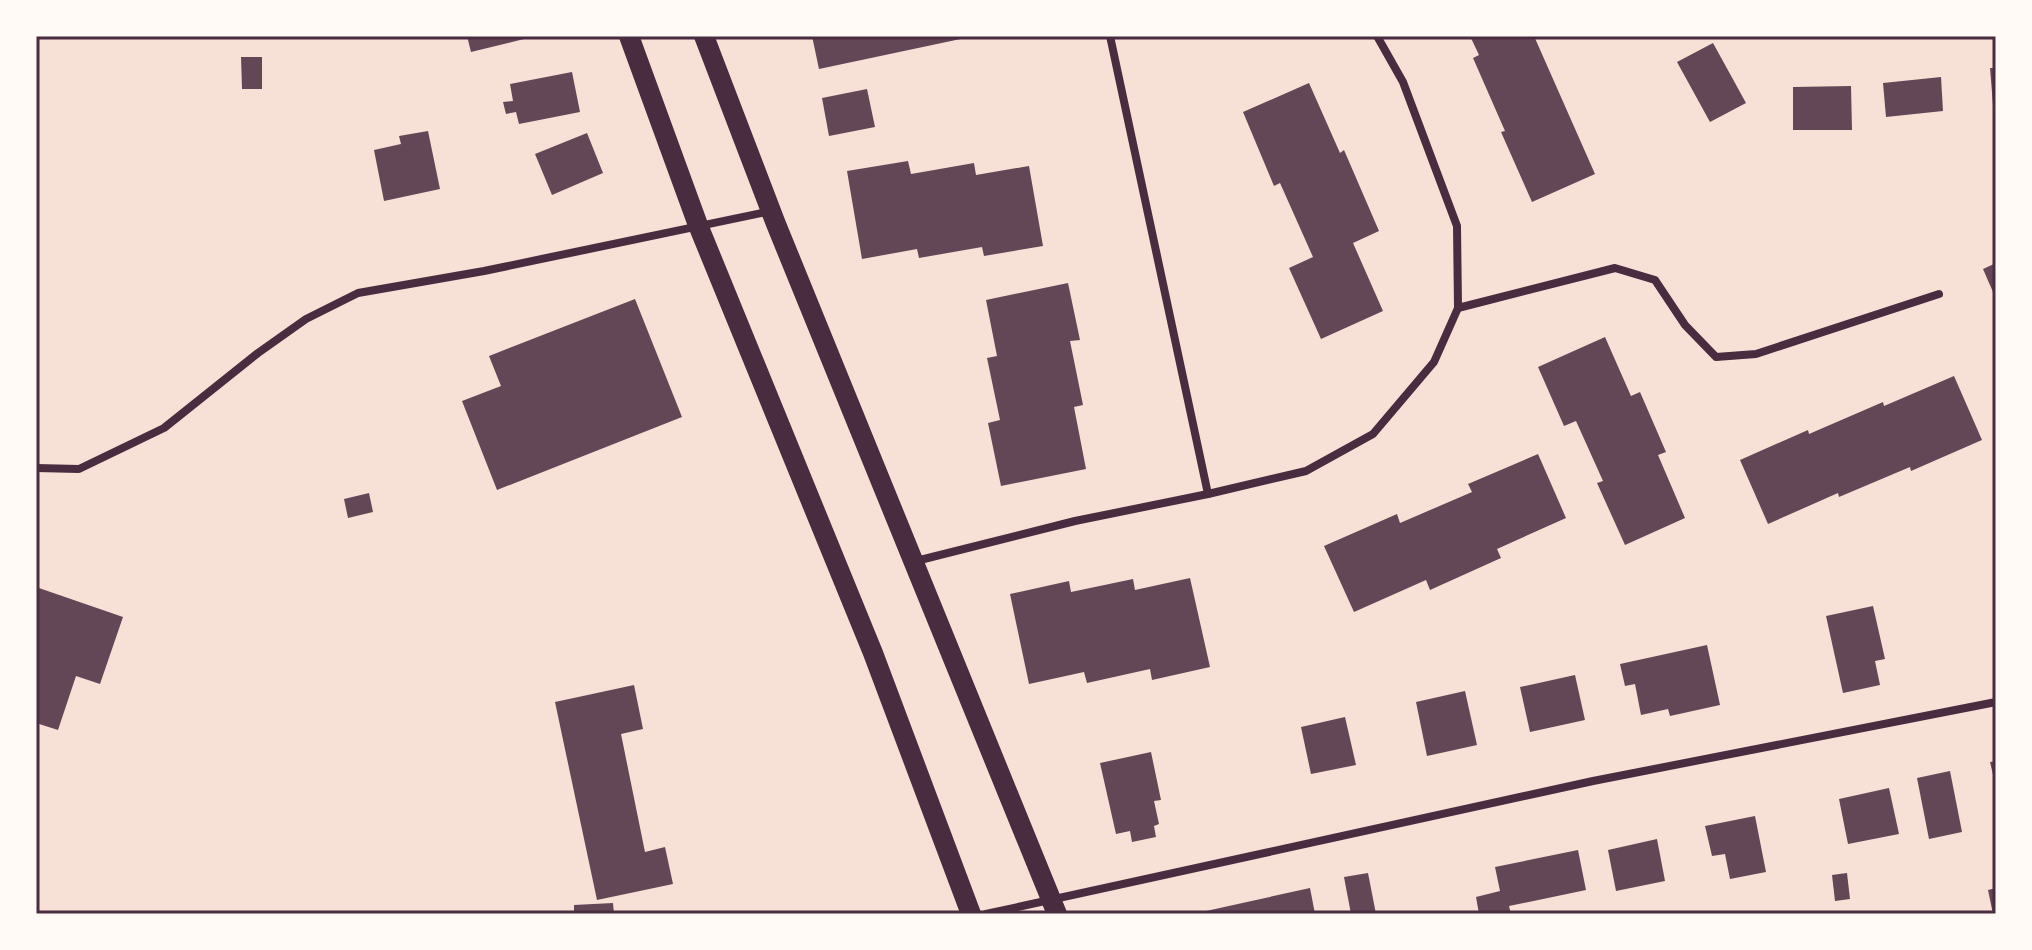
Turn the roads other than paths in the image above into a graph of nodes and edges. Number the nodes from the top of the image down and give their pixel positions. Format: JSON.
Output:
{"nodes":[{"id":1,"x":629,"y":36,"type":"edge"},
{"id":2,"x":704,"y":36,"type":"edge"},
{"id":3,"x":1110,"y":36,"type":"edge"},
{"id":4,"x":1377,"y":36,"type":"edge"},
{"id":5,"x":771,"y":211,"type":"junction"},
{"id":6,"x":698,"y":225,"type":"junction"},
{"id":7,"x":1939,"y":294,"type":"dead end"},
{"id":8,"x":1458,"y":308,"type":"junction"},
{"id":9,"x":36,"y":468,"type":"edge"},
{"id":10,"x":1208,"y":494,"type":"junction"},
{"id":11,"x":915,"y":561,"type":"junction"},
{"id":12,"x":1996,"y":702,"type":"edge"},
{"id":13,"x":1054,"y":908,"type":"edge"},
{"id":14,"x":971,"y":914,"type":"edge"},
{"id":15,"x":986,"y":914,"type":"edge"}],
"edges":[{"from":1,"to":6,"type":"main road"},
{"from":2,"to":5,"type":"main road"},
{"from":3,"to":10,"type":"street"},
{"from":4,"to":8,"type":"street"},
{"from":5,"to":6,"type":"street"},
{"from":5,"to":11,"type":"main road"},
{"from":6,"to":9,"type":"street"},
{"from":6,"to":14,"type":"main road"},
{"from":7,"to":8,"type":"street"},
{"from":8,"to":10,"type":"street"},
{"from":10,"to":11,"type":"street"},
{"from":11,"to":13,"type":"main road"},
{"from":12,"to":13,"type":"street"},
{"from":13,"to":15,"type":"street"}]}
